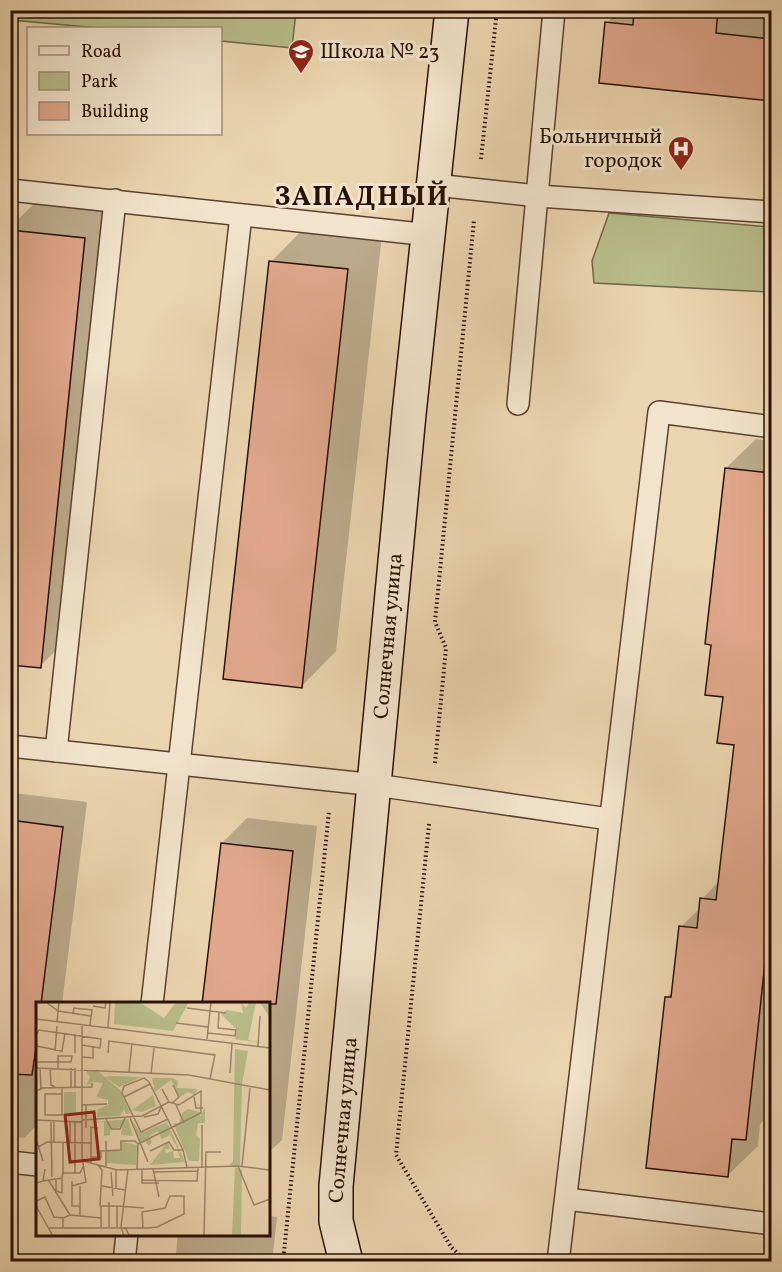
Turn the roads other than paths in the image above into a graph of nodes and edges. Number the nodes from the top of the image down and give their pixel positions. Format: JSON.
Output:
{"nodes":[{"id":1,"x":452,"y":10,"type":"edge"},
{"id":2,"x":554,"y":10,"type":"edge"},
{"id":3,"x":435,"y":185,"type":"junction"},
{"id":4,"x":10,"y":190,"type":"edge"},
{"id":5,"x":538,"y":196,"type":"junction"},
{"id":6,"x":115,"y":200,"type":"junction"},
{"id":7,"x":771,"y":212,"type":"edge"},
{"id":8,"x":241,"y":215,"type":"junction"},
{"id":9,"x":430,"y":235,"type":"junction"},
{"id":10,"x":518,"y":404,"type":"dead end"},
{"id":11,"x":771,"y":427,"type":"edge"},
{"id":12,"x":10,"y":746,"type":"edge"},
{"id":13,"x":56,"y":751,"type":"junction"},
{"id":14,"x":178,"y":764,"type":"junction"},
{"id":15,"x":376,"y":785,"type":"junction"},
{"id":16,"x":609,"y":819,"type":"junction"},
{"id":17,"x":152,"y":1002,"type":"edge"},
{"id":18,"x":10,"y":1162,"type":"edge"},
{"id":19,"x":36,"y":1165,"type":"edge"},
{"id":20,"x":566,"y":1199,"type":"junction"},
{"id":21,"x":771,"y":1224,"type":"edge"},
{"id":22,"x":127,"y":1236,"type":"edge"},
{"id":23,"x":124,"y":1262,"type":"edge"},
{"id":24,"x":346,"y":1262,"type":"edge"},
{"id":25,"x":558,"y":1262,"type":"edge"}],
"edges":[{"from":1,"to":3,"type":"street","name":"Солнечная улица"},
{"from":2,"to":5,"type":"lane"},
{"from":3,"to":5,"type":"lane"},
{"from":3,"to":9,"type":"street","name":"Солнечная улица"},
{"from":4,"to":6,"type":"lane"},
{"from":5,"to":7,"type":"lane"},
{"from":5,"to":10,"type":"lane"},
{"from":6,"to":8,"type":"lane"},
{"from":6,"to":13,"type":"lane"},
{"from":8,"to":9,"type":"lane"},
{"from":8,"to":14,"type":"lane"},
{"from":9,"to":15,"type":"street","name":"Солнечная улица"},
{"from":11,"to":16,"type":"lane"},
{"from":12,"to":13,"type":"lane"},
{"from":13,"to":14,"type":"lane"},
{"from":14,"to":15,"type":"lane"},
{"from":14,"to":17,"type":"lane"},
{"from":15,"to":16,"type":"lane"},
{"from":15,"to":24,"type":"street","name":"Солнечная улица"},
{"from":16,"to":20,"type":"lane"},
{"from":18,"to":19,"type":"lane"},
{"from":20,"to":21,"type":"lane"},
{"from":20,"to":25,"type":"lane"},
{"from":22,"to":23,"type":"lane"}]}
